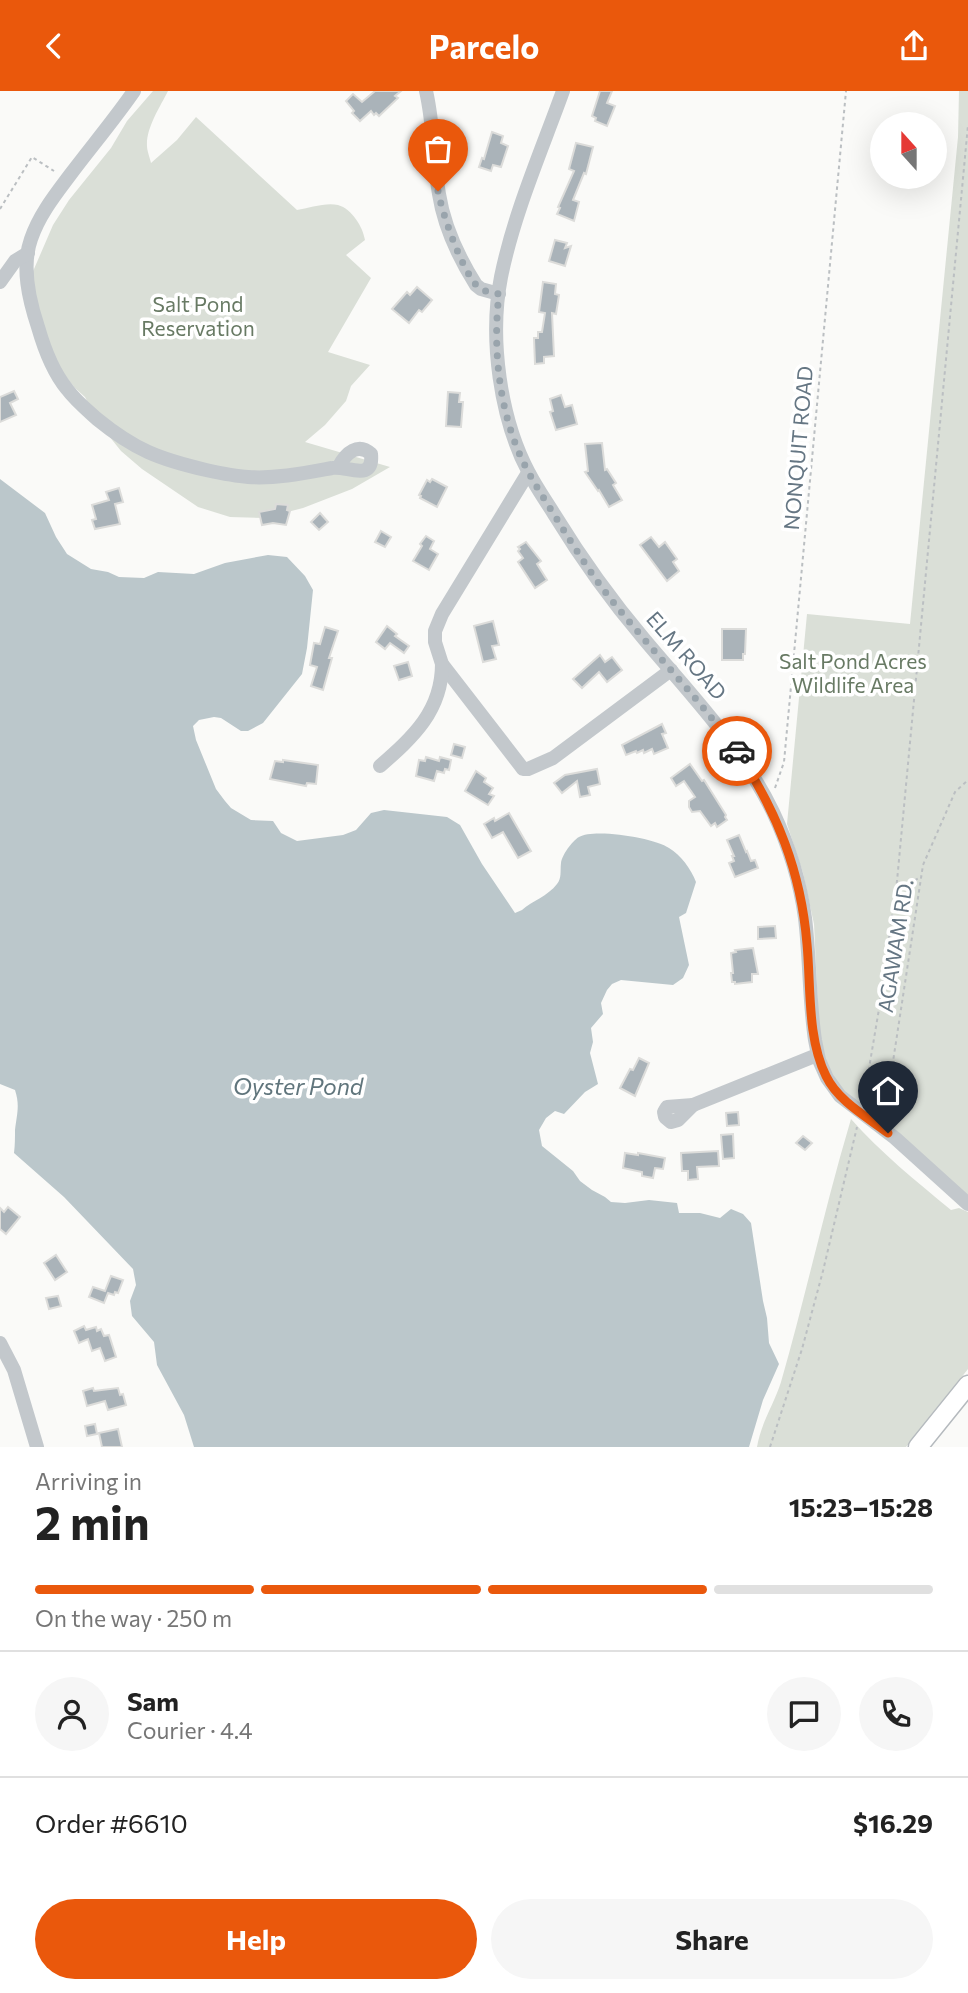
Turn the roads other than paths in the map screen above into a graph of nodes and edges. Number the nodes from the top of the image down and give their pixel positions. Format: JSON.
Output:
{"nodes":[{"id":1,"x":134,"y":91,"type":"edge"},
{"id":2,"x":426,"y":91,"type":"edge"},
{"id":3,"x":563,"y":91,"type":"edge"},
{"id":4,"x":29,"y":253,"type":"junction"},
{"id":5,"x":0,"y":282,"type":"edge"},
{"id":6,"x":499,"y":294,"type":"junction"},
{"id":7,"x":339,"y":466,"type":"dead end"},
{"id":8,"x":528,"y":473,"type":"junction"},
{"id":9,"x":442,"y":664,"type":"junction"},
{"id":10,"x":671,"y":670,"type":"junction"},
{"id":11,"x":380,"y":766,"type":"dead end"},
{"id":12,"x":817,"y":1055,"type":"junction"},
{"id":13,"x":694,"y":1104,"type":"dead end"},
{"id":14,"x":968,"y":1204,"type":"edge"},
{"id":15,"x":0,"y":1343,"type":"edge"},
{"id":16,"x":968,"y":1385,"type":"edge"},
{"id":17,"x":37,"y":1447,"type":"edge"},
{"id":18,"x":918,"y":1447,"type":"edge"}],
"edges":[{"from":1,"to":4,"type":"street"},
{"from":2,"to":6,"type":"street"},
{"from":3,"to":6,"type":"street","name":"ELM ROAD"},
{"from":4,"to":5,"type":"street"},
{"from":4,"to":7,"type":"street"},
{"from":6,"to":8,"type":"street","name":"ELM ROAD"},
{"from":8,"to":9,"type":"street"},
{"from":8,"to":10,"type":"street","name":"ELM ROAD"},
{"from":9,"to":10,"type":"street"},
{"from":9,"to":11,"type":"street"},
{"from":10,"to":12,"type":"street","name":"ELM ROAD"},
{"from":12,"to":13,"type":"street"},
{"from":12,"to":14,"type":"street","name":"ELM ROAD"},
{"from":15,"to":17,"type":"street"},
{"from":16,"to":18,"type":"main road"}]}
